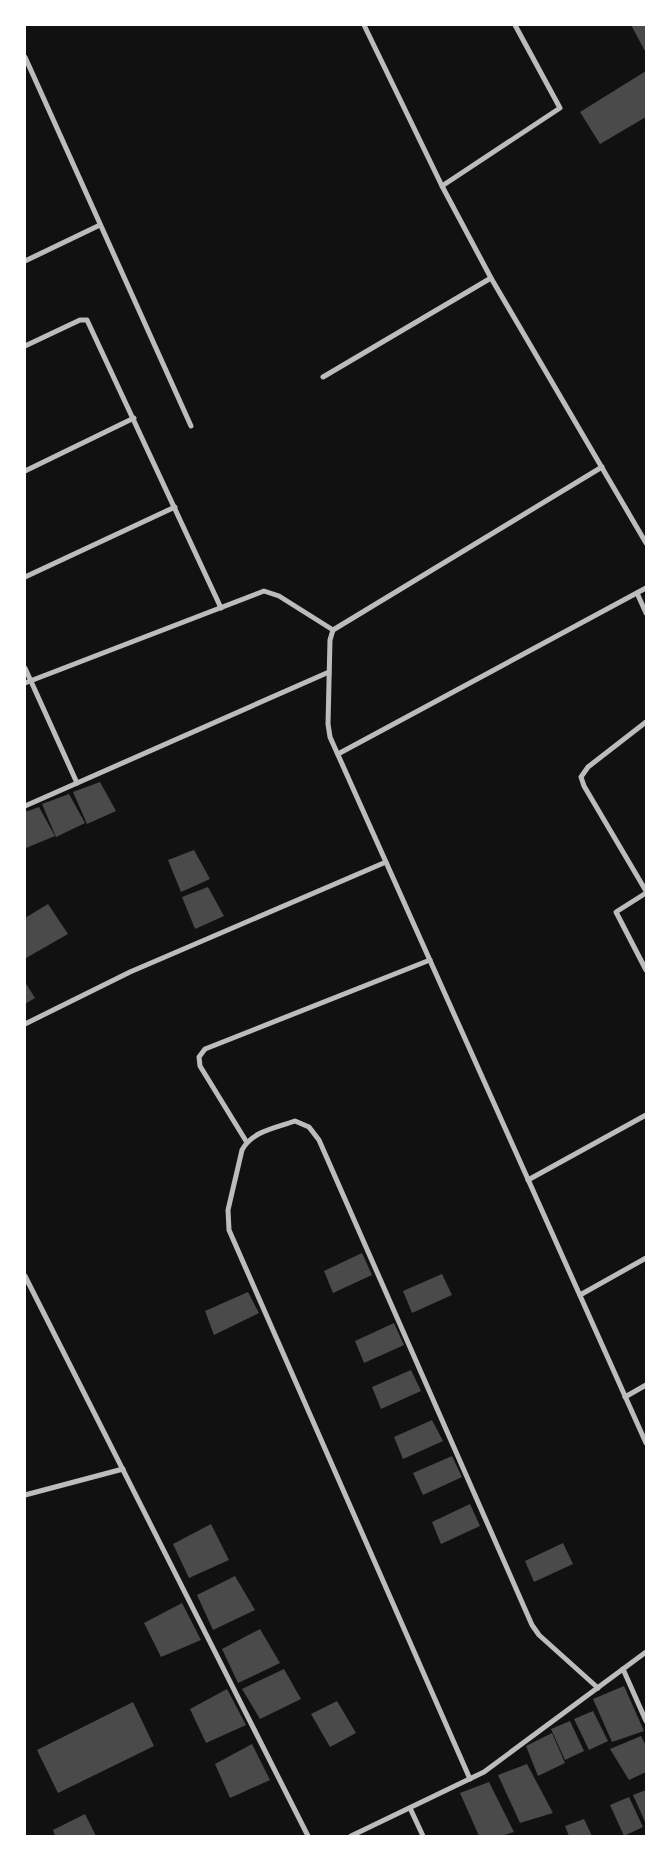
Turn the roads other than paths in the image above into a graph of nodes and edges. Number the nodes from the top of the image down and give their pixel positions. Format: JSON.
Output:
{"nodes":[{"id":1,"x":364,"y":25,"type":"edge"},
{"id":2,"x":515,"y":25,"type":"edge"},
{"id":3,"x":25,"y":57,"type":"edge"},
{"id":4,"x":442,"y":186,"type":"junction"},
{"id":5,"x":100,"y":225,"type":"junction"},
{"id":6,"x":25,"y":261,"type":"edge"},
{"id":7,"x":491,"y":278,"type":"junction"},
{"id":8,"x":25,"y":346,"type":"edge"},
{"id":9,"x":323,"y":377,"type":"dead end"},
{"id":10,"x":134,"y":418,"type":"junction"},
{"id":11,"x":191,"y":426,"type":"dead end"},
{"id":12,"x":602,"y":467,"type":"junction"},
{"id":13,"x":25,"y":471,"type":"edge"},
{"id":14,"x":175,"y":507,"type":"junction"},
{"id":15,"x":646,"y":543,"type":"edge"},
{"id":16,"x":25,"y":577,"type":"edge"},
{"id":17,"x":646,"y":588,"type":"edge"},
{"id":18,"x":637,"y":593,"type":"junction"},
{"id":19,"x":221,"y":608,"type":"junction"},
{"id":20,"x":646,"y":613,"type":"edge"},
{"id":21,"x":333,"y":630,"type":"junction"},
{"id":22,"x":25,"y":668,"type":"edge"},
{"id":23,"x":329,"y":672,"type":"junction"},
{"id":24,"x":28,"y":682,"type":"edge"},
{"id":25,"x":646,"y":722,"type":"edge"},
{"id":26,"x":338,"y":754,"type":"junction"},
{"id":27,"x":76,"y":783,"type":"junction"},
{"id":28,"x":25,"y":806,"type":"edge"},
{"id":29,"x":386,"y":862,"type":"junction"},
{"id":30,"x":646,"y":892,"type":"edge"},
{"id":31,"x":430,"y":960,"type":"junction"},
{"id":32,"x":646,"y":970,"type":"edge"},
{"id":33,"x":25,"y":1024,"type":"edge"},
{"id":34,"x":646,"y":1115,"type":"edge"},
{"id":35,"x":246,"y":1141,"type":"junction"},
{"id":36,"x":528,"y":1180,"type":"junction"},
{"id":37,"x":646,"y":1258,"type":"edge"},
{"id":38,"x":25,"y":1276,"type":"edge"},
{"id":39,"x":580,"y":1295,"type":"junction"},
{"id":40,"x":646,"y":1385,"type":"edge"},
{"id":41,"x":626,"y":1397,"type":"junction"},
{"id":42,"x":646,"y":1443,"type":"edge"},
{"id":43,"x":123,"y":1469,"type":"junction"},
{"id":44,"x":25,"y":1495,"type":"edge"},
{"id":45,"x":646,"y":1652,"type":"edge"},
{"id":46,"x":623,"y":1669,"type":"junction"},
{"id":47,"x":598,"y":1688,"type":"junction"},
{"id":48,"x":646,"y":1722,"type":"edge"},
{"id":49,"x":470,"y":1779,"type":"junction"},
{"id":50,"x":410,"y":1808,"type":"junction"},
{"id":51,"x":308,"y":1836,"type":"edge"},
{"id":52,"x":351,"y":1836,"type":"edge"},
{"id":53,"x":423,"y":1836,"type":"edge"}],
"edges":[{"from":1,"to":4,"type":"street"},
{"from":2,"to":4,"type":"street"},
{"from":3,"to":5,"type":"street"},
{"from":4,"to":7,"type":"street"},
{"from":5,"to":6,"type":"street"},
{"from":5,"to":11,"type":"street"},
{"from":7,"to":9,"type":"street"},
{"from":7,"to":12,"type":"street"},
{"from":8,"to":10,"type":"street"},
{"from":10,"to":13,"type":"street"},
{"from":10,"to":14,"type":"street"},
{"from":12,"to":15,"type":"street"},
{"from":12,"to":21,"type":"street"},
{"from":14,"to":16,"type":"street"},
{"from":14,"to":19,"type":"street"},
{"from":17,"to":18,"type":"street"},
{"from":18,"to":20,"type":"street"},
{"from":18,"to":26,"type":"street"},
{"from":19,"to":21,"type":"street"},
{"from":19,"to":24,"type":"street"},
{"from":21,"to":23,"type":"street"},
{"from":22,"to":24,"type":"street"},
{"from":23,"to":26,"type":"street"},
{"from":23,"to":27,"type":"street"},
{"from":24,"to":27,"type":"street"},
{"from":25,"to":30,"type":"street"},
{"from":26,"to":29,"type":"street"},
{"from":27,"to":28,"type":"street"},
{"from":29,"to":31,"type":"street"},
{"from":29,"to":33,"type":"street"},
{"from":30,"to":32,"type":"street"},
{"from":31,"to":35,"type":"street"},
{"from":31,"to":36,"type":"street"},
{"from":34,"to":36,"type":"street"},
{"from":35,"to":47,"type":"street"},
{"from":35,"to":49,"type":"street"},
{"from":36,"to":39,"type":"street"},
{"from":37,"to":39,"type":"street"},
{"from":38,"to":43,"type":"street"},
{"from":39,"to":41,"type":"street"},
{"from":40,"to":41,"type":"street"},
{"from":41,"to":42,"type":"street"},
{"from":43,"to":44,"type":"street"},
{"from":43,"to":51,"type":"street"},
{"from":45,"to":46,"type":"street"},
{"from":46,"to":47,"type":"street"},
{"from":46,"to":48,"type":"street"},
{"from":47,"to":49,"type":"street"},
{"from":49,"to":50,"type":"street"},
{"from":50,"to":52,"type":"street"},
{"from":50,"to":53,"type":"street"}]}
